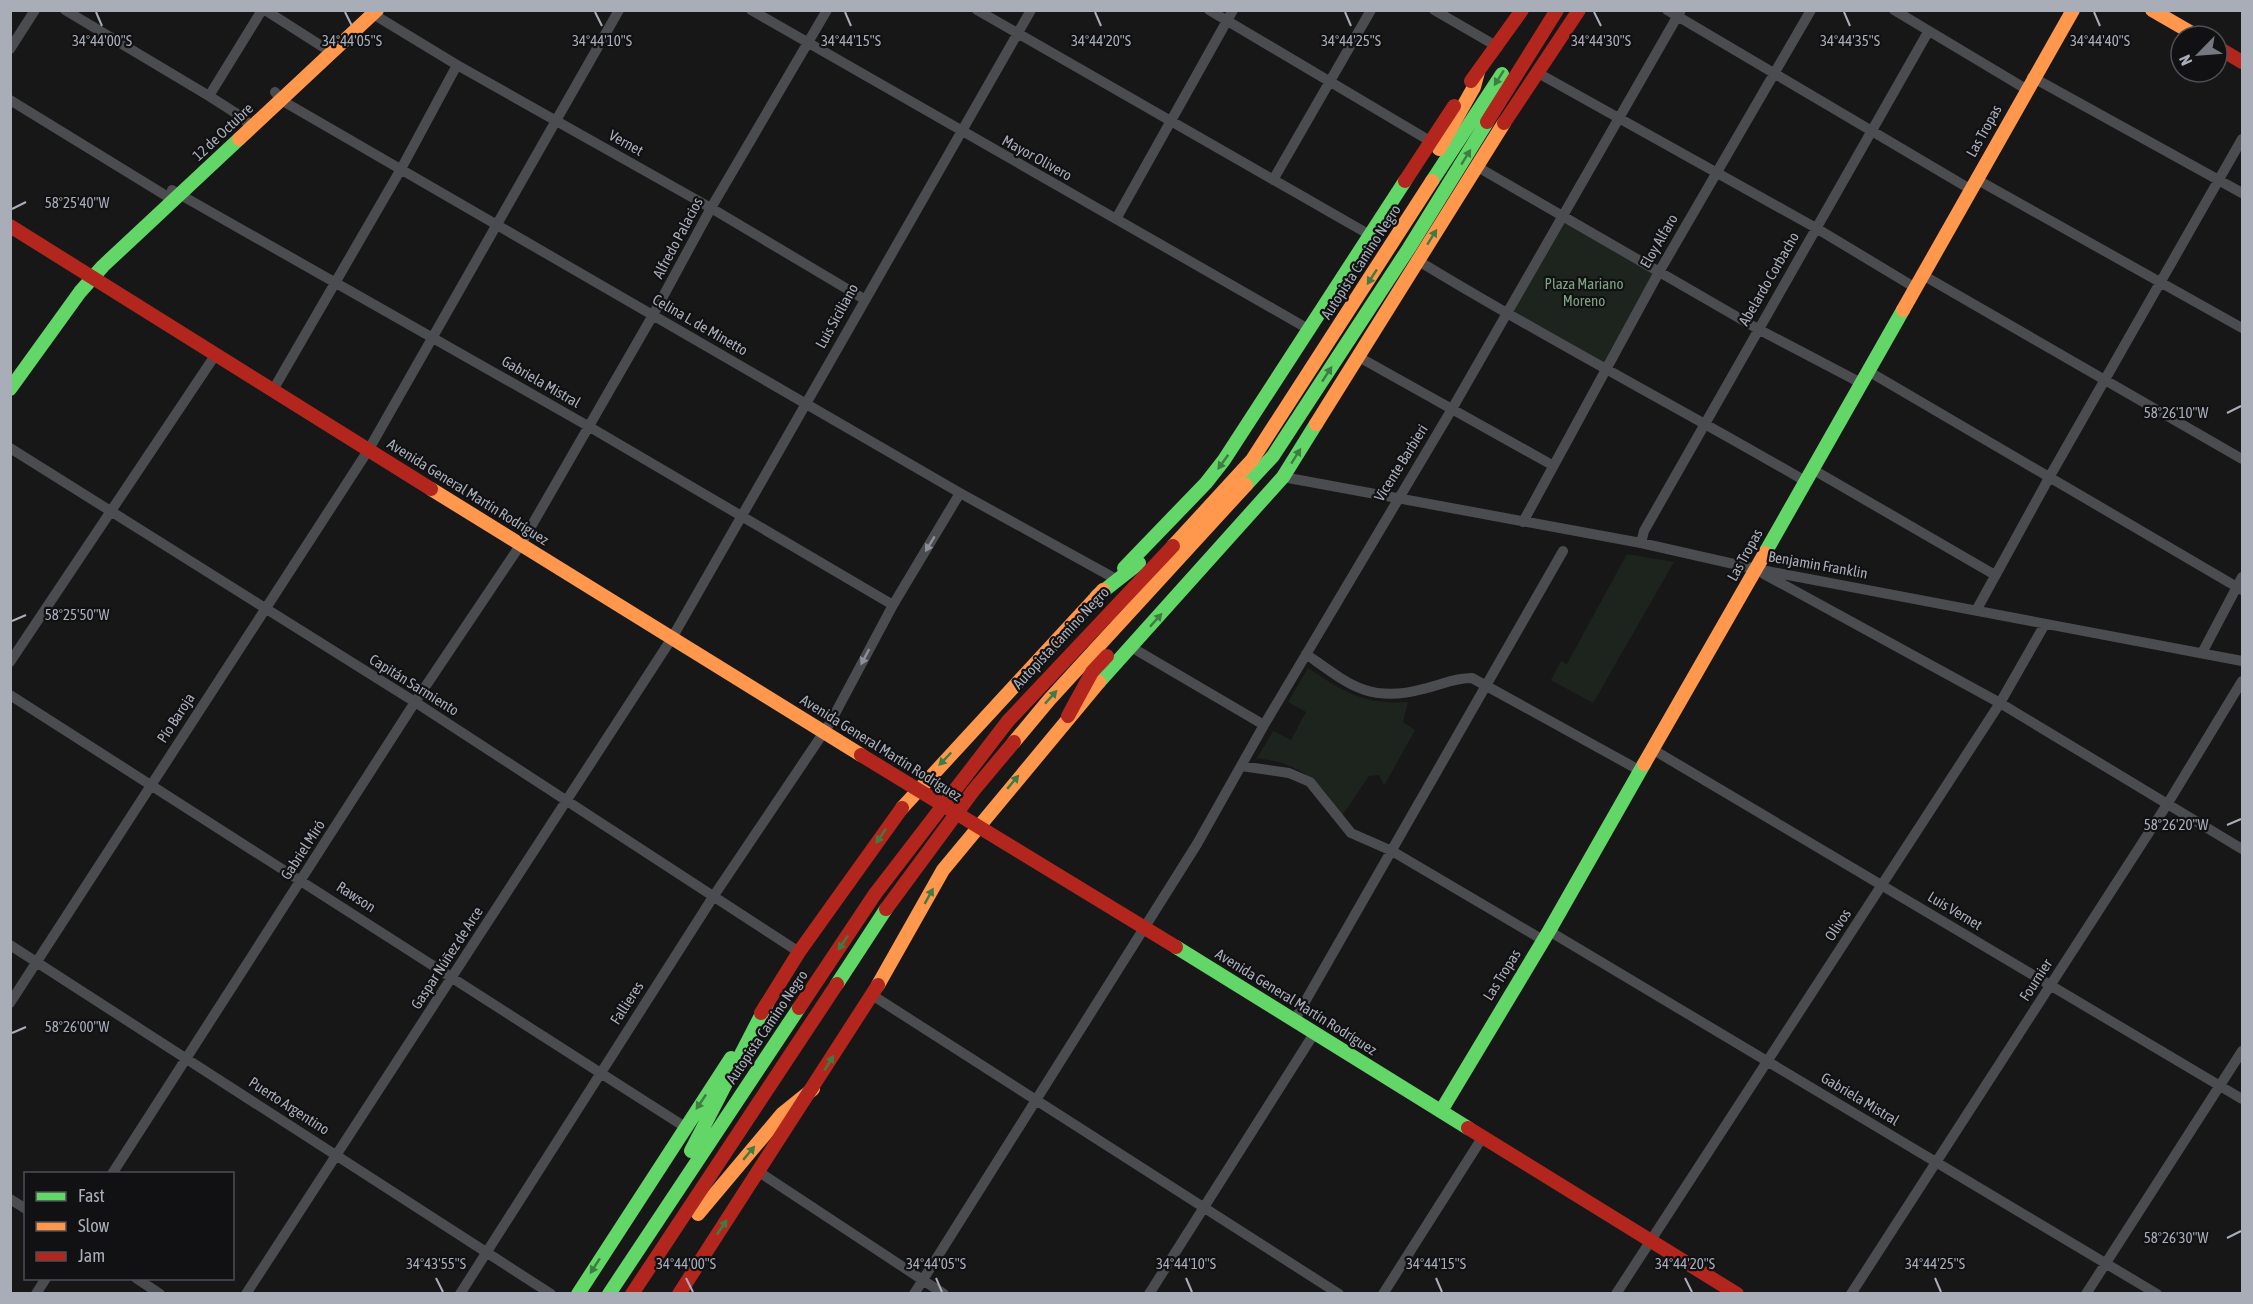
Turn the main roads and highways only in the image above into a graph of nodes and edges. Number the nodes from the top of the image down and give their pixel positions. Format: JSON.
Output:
{"nodes":[{"id":1,"x":1522,"y":10,"type":"edge"},
{"id":2,"x":1542,"y":10,"type":"edge"},
{"id":3,"x":1557,"y":10,"type":"edge"},
{"id":4,"x":1579,"y":10,"type":"edge"},
{"id":5,"x":2073,"y":10,"type":"edge"},
{"id":6,"x":2152,"y":10,"type":"edge"},
{"id":7,"x":370,"y":12,"type":"edge"},
{"id":8,"x":2176,"y":24,"type":"edge"},
{"id":9,"x":2229,"y":54,"type":"edge"},
{"id":10,"x":2242,"y":62,"type":"edge"},
{"id":11,"x":1478,"y":72,"type":"junction"},
{"id":12,"x":278,"y":96,"type":"junction"},
{"id":13,"x":10,"y":226,"type":"edge"},
{"id":14,"x":1390,"y":250,"type":"junction"},
{"id":15,"x":1417,"y":260,"type":"junction"},
{"id":16,"x":88,"y":274,"type":"junction"},
{"id":17,"x":1347,"y":343,"type":"junction"},
{"id":18,"x":12,"y":381,"type":"edge"},
{"id":19,"x":1252,"y":460,"type":"junction"},
{"id":20,"x":1218,"y":519,"type":"junction"},
{"id":21,"x":1097,"y":596,"type":"junction"},
{"id":22,"x":1068,"y":716,"type":"junction"},
{"id":23,"x":916,"y":790,"type":"junction"},
{"id":24,"x":976,"y":827,"type":"junction"},
{"id":25,"x":767,"y":1004,"type":"junction"},
{"id":26,"x":813,"y":1089,"type":"junction"},
{"id":27,"x":1441,"y":1112,"type":"junction"},
{"id":28,"x":643,"y":1277,"type":"junction"},
{"id":29,"x":578,"y":1293,"type":"edge"},
{"id":30,"x":607,"y":1293,"type":"edge"},
{"id":31,"x":632,"y":1293,"type":"edge"},
{"id":32,"x":679,"y":1293,"type":"edge"},
{"id":33,"x":1737,"y":1293,"type":"edge"}],
"edges":[{"from":1,"to":11,"type":"main road"},
{"from":2,"to":14,"type":"main road","name":"Autopista Camino Negro","one_way":true},
{"from":17,"to":3,"type":"main road","one_way":true},
{"from":15,"to":4,"type":"main road","one_way":true},
{"from":5,"to":27,"type":"main road","name":"Las Tropas"},
{"from":6,"to":8,"type":"main road"},
{"from":7,"to":12,"type":"main road","name":"12 de Octubre"},
{"from":7,"to":12,"type":"main road","name":"12 de Octubre"},
{"from":9,"to":10,"type":"main road"},
{"from":11,"to":14,"type":"main road"},
{"from":11,"to":21,"type":"main road","one_way":true},
{"from":12,"to":16,"type":"main road","name":"12 de Octubre"},
{"from":13,"to":16,"type":"main road","name":"Avenida General Martín Rodríguez"},
{"from":14,"to":19,"type":"main road","name":"Autopista Camino Negro","one_way":true},
{"from":15,"to":17,"type":"main road"},
{"from":22,"to":15,"type":"main road","one_way":true},
{"from":16,"to":18,"type":"main road","name":"12 de Octubre"},
{"from":16,"to":23,"type":"main road","name":"Avenida General Martín Rodríguez"},
{"from":20,"to":17,"type":"main road","one_way":true},
{"from":19,"to":21,"type":"main road"},
{"from":19,"to":30,"type":"main road","name":"Autopista Camino Negro","one_way":true,"bridge":true},
{"from":20,"to":22,"type":"main road"},
{"from":28,"to":20,"type":"main road","one_way":true,"bridge":true},
{"from":21,"to":23,"type":"main road","one_way":true},
{"from":24,"to":22,"type":"main road","one_way":true},
{"from":23,"to":24,"type":"main road","name":"Avenida General Martín Rodríguez"},
{"from":23,"to":25,"type":"main road","one_way":true},
{"from":26,"to":24,"type":"main road","one_way":true},
{"from":24,"to":27,"type":"main road","name":"Avenida General Martín Rodríguez"},
{"from":25,"to":29,"type":"main road","one_way":true},
{"from":25,"to":30,"type":"main road"},
{"from":28,"to":26,"type":"main road","one_way":true},
{"from":32,"to":26,"type":"main road","one_way":true},
{"from":27,"to":33,"type":"main road","name":"Avenida General Martín Rodríguez"},
{"from":28,"to":31,"type":"main road"}]}
